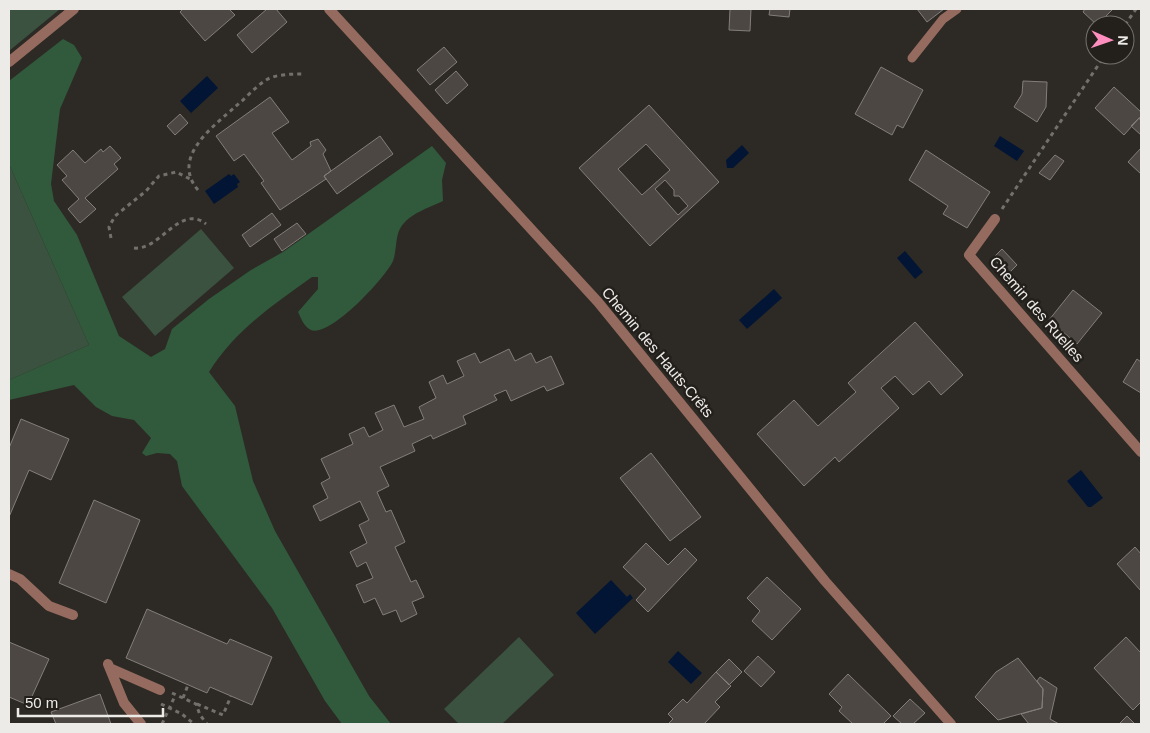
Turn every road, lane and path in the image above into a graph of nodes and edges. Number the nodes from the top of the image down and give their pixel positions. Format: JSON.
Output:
{"nodes":[{"id":1,"x":74,"y":9,"type":"edge"},
{"id":2,"x":329,"y":9,"type":"edge"},
{"id":3,"x":957,"y":9,"type":"edge"},
{"id":4,"x":912,"y":58,"type":"dead end"},
{"id":5,"x":9,"y":62,"type":"edge"},
{"id":6,"x":1098,"y":65,"type":"edge"},
{"id":7,"x":304,"y":74,"type":"dead end"},
{"id":8,"x":190,"y":180,"type":"junction"},
{"id":9,"x":198,"y":190,"type":"dead end"},
{"id":10,"x":995,"y":220,"type":"joint"},
{"id":11,"x":206,"y":224,"type":"dead end"},
{"id":12,"x":111,"y":238,"type":"dead end"},
{"id":13,"x":134,"y":248,"type":"dead end"},
{"id":14,"x":1141,"y":452,"type":"edge"},
{"id":15,"x":9,"y":574,"type":"edge"},
{"id":16,"x":73,"y":615,"type":"dead end"},
{"id":17,"x":188,"y":685,"type":"dead end"},
{"id":18,"x":160,"y":690,"type":"dead end"},
{"id":19,"x":171,"y":693,"type":"dead end"},
{"id":20,"x":231,"y":696,"type":"dead end"},
{"id":21,"x":183,"y":698,"type":"junction"},
{"id":22,"x":174,"y":699,"type":"dead end"},
{"id":23,"x":196,"y":704,"type":"junction"},
{"id":24,"x":141,"y":724,"type":"edge"},
{"id":25,"x":162,"y":724,"type":"edge"},
{"id":26,"x":207,"y":724,"type":"edge"},
{"id":27,"x":951,"y":724,"type":"edge"}],
"edges":[{"from":1,"to":5,"type":"street"},
{"from":2,"to":27,"type":"street","name":"Chemin des Hauts-Crêts"},
{"from":3,"to":4,"type":"lane"},
{"from":6,"to":10,"type":"path"},
{"from":7,"to":8,"type":"path"},
{"from":8,"to":9,"type":"path"},
{"from":8,"to":12,"type":"path"},
{"from":10,"to":14,"type":"street","name":"Chemin des Ruelles"},
{"from":11,"to":13,"type":"path"},
{"from":15,"to":16,"type":"street"},
{"from":17,"to":21,"type":"path"},
{"from":18,"to":24,"type":"street"},
{"from":19,"to":21,"type":"path"},
{"from":20,"to":23,"type":"path"},
{"from":21,"to":23,"type":"path"},
{"from":22,"to":25,"type":"path"},
{"from":23,"to":26,"type":"path"}]}
